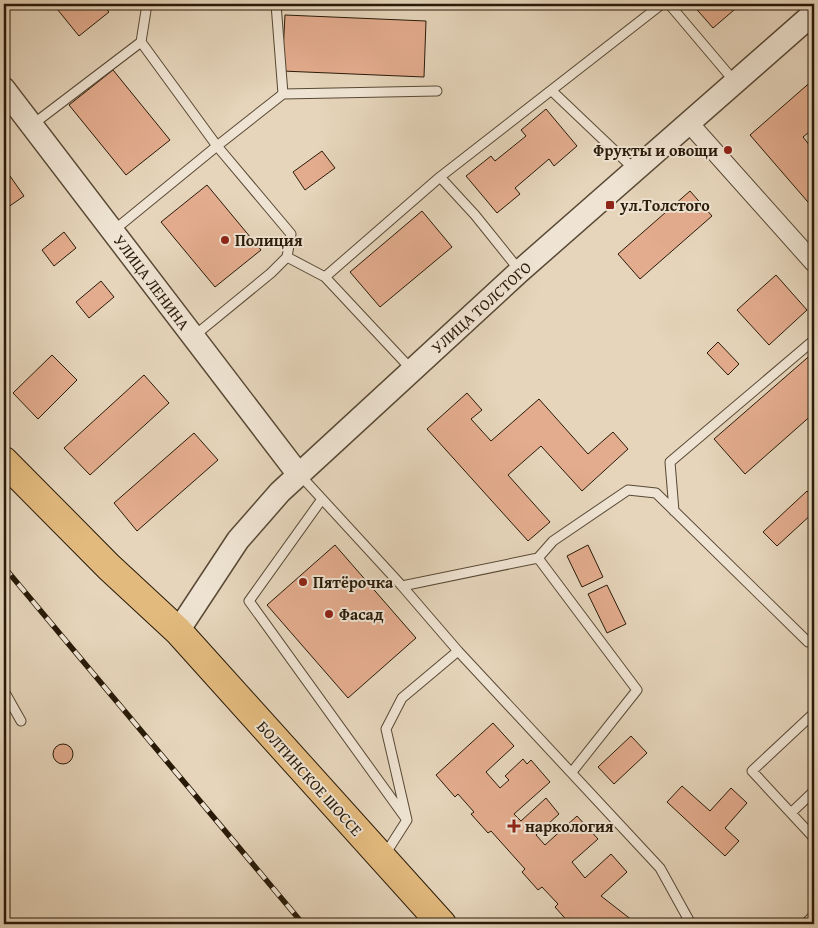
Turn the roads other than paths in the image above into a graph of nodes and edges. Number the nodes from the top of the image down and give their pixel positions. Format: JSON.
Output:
{"nodes":[{"id":1,"x":147,"y":4,"type":"edge"},
{"id":2,"x":276,"y":4,"type":"edge"},
{"id":3,"x":662,"y":4,"type":"edge"},
{"id":4,"x":669,"y":4,"type":"edge"},
{"id":5,"x":814,"y":12,"type":"edge"},
{"id":6,"x":142,"y":42,"type":"junction"},
{"id":7,"x":735,"y":83,"type":"junction"},
{"id":8,"x":4,"y":89,"type":"edge"},
{"id":9,"x":438,"y":91,"type":"dead end"},
{"id":10,"x":552,"y":91,"type":"junction"},
{"id":11,"x":283,"y":94,"type":"junction"},
{"id":12,"x":689,"y":123,"type":"junction"},
{"id":13,"x":32,"y":125,"type":"junction"},
{"id":14,"x":218,"y":146,"type":"junction"},
{"id":15,"x":635,"y":169,"type":"junction"},
{"id":16,"x":440,"y":177,"type":"junction"},
{"id":17,"x":113,"y":231,"type":"junction"},
{"id":18,"x":288,"y":257,"type":"junction"},
{"id":19,"x":814,"y":263,"type":"edge"},
{"id":20,"x":520,"y":271,"type":"junction"},
{"id":21,"x":325,"y":276,"type":"junction"},
{"id":22,"x":193,"y":336,"type":"junction"},
{"id":23,"x":814,"y":340,"type":"edge"},
{"id":24,"x":412,"y":370,"type":"junction"},
{"id":25,"x":4,"y":461,"type":"edge"},
{"id":26,"x":299,"y":474,"type":"junction"},
{"id":27,"x":322,"y":499,"type":"junction"},
{"id":28,"x":674,"y":511,"type":"junction"},
{"id":29,"x":538,"y":558,"type":"junction"},
{"id":30,"x":402,"y":586,"type":"junction"},
{"id":31,"x":178,"y":631,"type":"junction"},
{"id":32,"x":814,"y":639,"type":"edge"},
{"id":33,"x":458,"y":651,"type":"junction"},
{"id":34,"x":4,"y":691,"type":"edge"},
{"id":35,"x":814,"y":713,"type":"edge"},
{"id":36,"x":21,"y":721,"type":"dead end"},
{"id":37,"x":572,"y":772,"type":"junction"},
{"id":38,"x":814,"y":791,"type":"edge"},
{"id":39,"x":791,"y":813,"type":"junction"},
{"id":40,"x":407,"y":820,"type":"junction"},
{"id":41,"x":814,"y":838,"type":"edge"},
{"id":42,"x":382,"y":858,"type":"junction"},
{"id":43,"x":814,"y":915,"type":"edge"},
{"id":44,"x":442,"y":924,"type":"edge"},
{"id":45,"x":691,"y":924,"type":"edge"},
{"id":46,"x":805,"y":924,"type":"edge"}],
"edges":[{"from":1,"to":6,"type":"lane"},
{"from":2,"to":11,"type":"lane"},
{"from":3,"to":10,"type":"lane"},
{"from":4,"to":7,"type":"lane"},
{"from":5,"to":7,"type":"street","name":"УЛИЦА ТОЛСТОГО"},
{"from":6,"to":13,"type":"lane"},
{"from":6,"to":14,"type":"lane"},
{"from":7,"to":12,"type":"street","name":"УЛИЦА ТОЛСТОГО"},
{"from":8,"to":13,"type":"street","name":"УЛИЦА ЛЕНИНА"},
{"from":9,"to":11,"type":"lane"},
{"from":10,"to":15,"type":"lane"},
{"from":10,"to":16,"type":"lane"},
{"from":11,"to":14,"type":"lane"},
{"from":12,"to":15,"type":"street","name":"УЛИЦА ТОЛСТОГО"},
{"from":12,"to":19,"type":"street"},
{"from":13,"to":17,"type":"street","name":"УЛИЦА ЛЕНИНА"},
{"from":14,"to":17,"type":"lane"},
{"from":14,"to":18,"type":"lane"},
{"from":15,"to":20,"type":"street","name":"УЛИЦА ТОЛСТОГО"},
{"from":16,"to":20,"type":"lane"},
{"from":16,"to":21,"type":"lane"},
{"from":17,"to":22,"type":"street","name":"УЛИЦА ЛЕНИНА"},
{"from":18,"to":21,"type":"lane"},
{"from":18,"to":22,"type":"lane"},
{"from":20,"to":24,"type":"street","name":"УЛИЦА ТОЛСТОГО"},
{"from":21,"to":24,"type":"lane"},
{"from":22,"to":26,"type":"street","name":"УЛИЦА ЛЕНИНА"},
{"from":23,"to":28,"type":"lane"},
{"from":24,"to":26,"type":"street","name":"УЛИЦА ТОЛСТОГО"},
{"from":25,"to":31,"type":"main road","name":"БОЛТИНСКОЕ ШОССЕ"},
{"from":26,"to":27,"type":"lane"},
{"from":26,"to":31,"type":"street","name":"УЛИЦА ТОЛСТОГО"},
{"from":27,"to":30,"type":"lane"},
{"from":27,"to":40,"type":"lane"},
{"from":28,"to":29,"type":"lane"},
{"from":28,"to":32,"type":"lane"},
{"from":29,"to":30,"type":"lane"},
{"from":29,"to":37,"type":"lane"},
{"from":30,"to":33,"type":"lane"},
{"from":31,"to":42,"type":"main road","name":"БОЛТИНСКОЕ ШОССЕ"},
{"from":33,"to":37,"type":"lane"},
{"from":33,"to":40,"type":"lane"},
{"from":34,"to":36,"type":"lane"},
{"from":35,"to":39,"type":"lane"},
{"from":37,"to":45,"type":"lane"},
{"from":38,"to":39,"type":"lane"},
{"from":39,"to":41,"type":"lane"},
{"from":40,"to":42,"type":"lane"},
{"from":42,"to":44,"type":"main road","name":"БОЛТИНСКОЕ ШОССЕ"},
{"from":43,"to":46,"type":"lane"}]}
